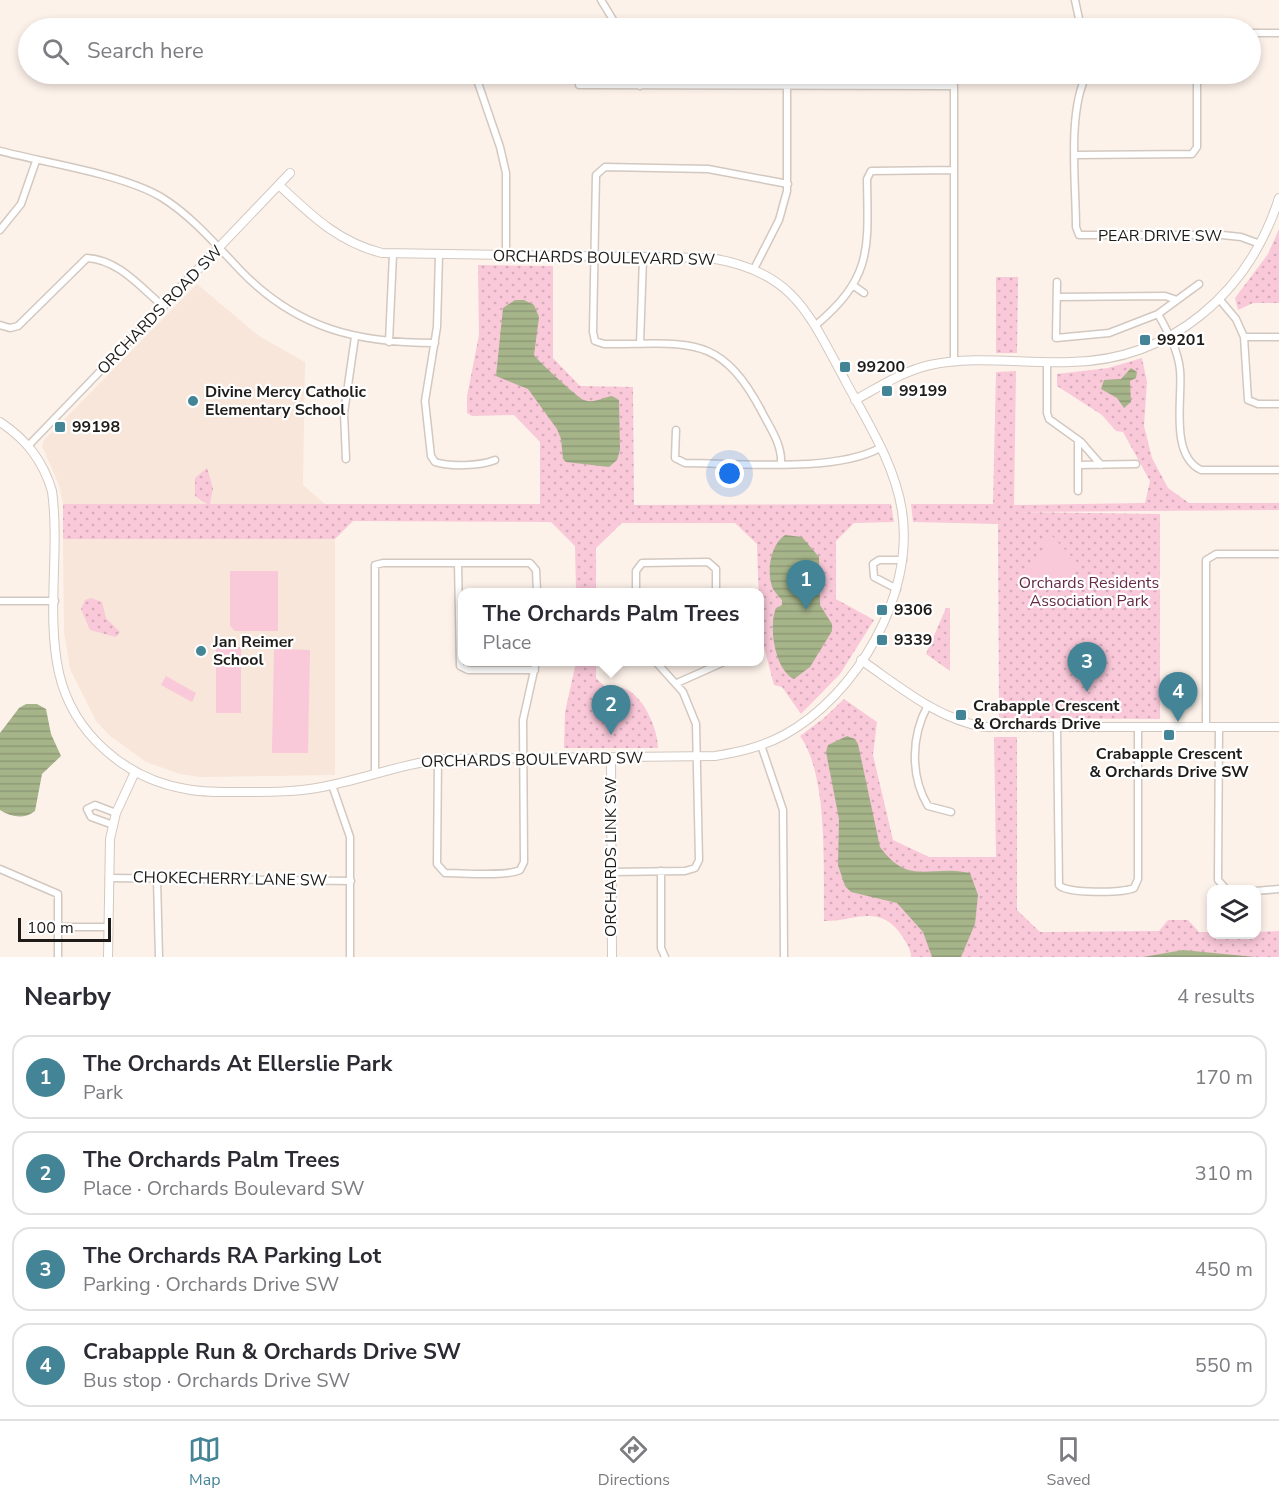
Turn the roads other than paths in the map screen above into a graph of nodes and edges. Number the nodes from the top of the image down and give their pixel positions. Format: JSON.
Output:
{"nodes":[{"id":1,"x":601,"y":0,"type":"edge"},
{"id":2,"x":1075,"y":0,"type":"edge"},
{"id":3,"x":612,"y":18,"type":"edge"},
{"id":4,"x":1079,"y":18,"type":"edge"},
{"id":5,"x":1261,"y":33,"type":"edge"},
{"id":6,"x":1279,"y":33,"type":"edge"},
{"id":7,"x":478,"y":84,"type":"edge"},
{"id":8,"x":1084,"y":84,"type":"edge"},
{"id":9,"x":1197,"y":84,"type":"edge"},
{"id":10,"x":579,"y":85,"type":"dead end"},
{"id":11,"x":640,"y":86,"type":"joint"},
{"id":12,"x":787,"y":87,"type":"junction"},
{"id":13,"x":0,"y":151,"type":"edge"},
{"id":14,"x":1076,"y":155,"type":"junction"},
{"id":15,"x":36,"y":160,"type":"junction"},
{"id":16,"x":954,"y":170,"type":"junction"},
{"id":17,"x":290,"y":173,"type":"dead end"},
{"id":18,"x":788,"y":184,"type":"junction"},
{"id":19,"x":279,"y":185,"type":"junction"},
{"id":20,"x":1279,"y":198,"type":"edge"},
{"id":21,"x":0,"y":230,"type":"edge"},
{"id":22,"x":1260,"y":244,"type":"junction"},
{"id":23,"x":219,"y":249,"type":"junction"},
{"id":24,"x":393,"y":254,"type":"junction"},
{"id":25,"x":439,"y":255,"type":"junction"},
{"id":26,"x":506,"y":256,"type":"junction"},
{"id":27,"x":595,"y":257,"type":"junction"},
{"id":28,"x":643,"y":258,"type":"junction"},
{"id":29,"x":754,"y":269,"type":"junction"},
{"id":30,"x":1057,"y":282,"type":"dead end"},
{"id":31,"x":1199,"y":284,"type":"dead end"},
{"id":32,"x":854,"y":286,"type":"junction"},
{"id":33,"x":864,"y":293,"type":"dead end"},
{"id":34,"x":1057,"y":297,"type":"junction"},
{"id":35,"x":1177,"y":300,"type":"junction"},
{"id":36,"x":1220,"y":300,"type":"junction"},
{"id":37,"x":163,"y":306,"type":"junction"},
{"id":38,"x":1158,"y":314,"type":"junction"},
{"id":39,"x":0,"y":325,"type":"edge"},
{"id":40,"x":816,"y":325,"type":"junction"},
{"id":41,"x":355,"y":337,"type":"junction"},
{"id":42,"x":1170,"y":337,"type":"junction"},
{"id":43,"x":1244,"y":337,"type":"junction"},
{"id":44,"x":1279,"y":337,"type":"edge"},
{"id":45,"x":389,"y":342,"type":"junction"},
{"id":46,"x":435,"y":343,"type":"junction"},
{"id":47,"x":640,"y":344,"type":"junction"},
{"id":48,"x":954,"y":362,"type":"junction"},
{"id":49,"x":1047,"y":363,"type":"junction"},
{"id":50,"x":855,"y":400,"type":"junction"},
{"id":51,"x":1279,"y":404,"type":"edge"},
{"id":52,"x":0,"y":422,"type":"edge"},
{"id":53,"x":676,"y":430,"type":"dead end"},
{"id":54,"x":1078,"y":440,"type":"junction"},
{"id":55,"x":29,"y":445,"type":"junction"},
{"id":56,"x":880,"y":448,"type":"junction"},
{"id":57,"x":346,"y":459,"type":"dead end"},
{"id":58,"x":495,"y":460,"type":"dead end"},
{"id":59,"x":781,"y":463,"type":"junction"},
{"id":60,"x":1136,"y":464,"type":"dead end"},
{"id":61,"x":1079,"y":465,"type":"junction"},
{"id":62,"x":1101,"y":465,"type":"junction"},
{"id":63,"x":1279,"y":470,"type":"edge"},
{"id":64,"x":1078,"y":491,"type":"dead end"},
{"id":65,"x":1279,"y":554,"type":"edge"},
{"id":66,"x":903,"y":560,"type":"junction"},
{"id":67,"x":458,"y":563,"type":"junction"},
{"id":68,"x":458,"y":588,"type":"edge"},
{"id":69,"x":537,"y":588,"type":"edge"},
{"id":70,"x":636,"y":588,"type":"edge"},
{"id":71,"x":716,"y":588,"type":"edge"},
{"id":72,"x":897,"y":589,"type":"junction"},
{"id":73,"x":0,"y":601,"type":"edge"},
{"id":74,"x":55,"y":601,"type":"junction"},
{"id":75,"x":861,"y":660,"type":"junction"},
{"id":76,"x":460,"y":666,"type":"edge"},
{"id":77,"x":536,"y":666,"type":"edge"},
{"id":78,"x":660,"y":666,"type":"edge"},
{"id":79,"x":715,"y":666,"type":"edge"},
{"id":80,"x":535,"y":670,"type":"junction"},
{"id":81,"x":676,"y":684,"type":"junction"},
{"id":82,"x":928,"y":705,"type":"junction"},
{"id":83,"x":1138,"y":727,"type":"junction"},
{"id":84,"x":1279,"y":727,"type":"edge"},
{"id":85,"x":1057,"y":728,"type":"junction"},
{"id":86,"x":1206,"y":728,"type":"junction"},
{"id":87,"x":1219,"y":728,"type":"junction"},
{"id":88,"x":761,"y":745,"type":"junction"},
{"id":89,"x":699,"y":757,"type":"junction"},
{"id":90,"x":523,"y":758,"type":"junction"},
{"id":91,"x":611,"y":758,"type":"junction"},
{"id":92,"x":438,"y":759,"type":"junction"},
{"id":93,"x":135,"y":772,"type":"junction"},
{"id":94,"x":375,"y":772,"type":"junction"},
{"id":95,"x":332,"y":785,"type":"junction"},
{"id":96,"x":951,"y":812,"type":"dead end"},
{"id":97,"x":116,"y":813,"type":"junction"},
{"id":98,"x":113,"y":825,"type":"junction"},
{"id":99,"x":0,"y":869,"type":"edge"},
{"id":100,"x":661,"y":871,"type":"junction"},
{"id":101,"x":612,"y":872,"type":"junction"},
{"id":102,"x":109,"y":878,"type":"junction"},
{"id":103,"x":157,"y":879,"type":"junction"},
{"id":104,"x":351,"y":880,"type":"junction"},
{"id":105,"x":1222,"y":885,"type":"edge"},
{"id":106,"x":1279,"y":889,"type":"edge"},
{"id":107,"x":1261,"y":891,"type":"edge"},
{"id":108,"x":59,"y":927,"type":"junction"},
{"id":109,"x":108,"y":927,"type":"junction"},
{"id":110,"x":58,"y":957,"type":"edge"},
{"id":111,"x":108,"y":957,"type":"edge"},
{"id":112,"x":159,"y":957,"type":"edge"},
{"id":113,"x":350,"y":957,"type":"edge"},
{"id":114,"x":612,"y":957,"type":"edge"},
{"id":115,"x":664,"y":957,"type":"edge"},
{"id":116,"x":784,"y":957,"type":"edge"}],
"edges":[{"from":1,"to":3,"type":"street"},
{"from":2,"to":4,"type":"street"},
{"from":5,"to":6,"type":"street"},
{"from":7,"to":26,"type":"street"},
{"from":8,"to":14,"type":"street","name":"PEAR DRIVE SW"},
{"from":9,"to":14,"type":"street"},
{"from":10,"to":11,"type":"street"},
{"from":11,"to":12,"type":"street"},
{"from":12,"to":16,"type":"street"},
{"from":12,"to":18,"type":"street"},
{"from":13,"to":15,"type":"street"},
{"from":14,"to":22,"type":"street","name":"PEAR DRIVE SW"},
{"from":15,"to":21,"type":"street"},
{"from":15,"to":23,"type":"street"},
{"from":16,"to":32,"type":"street"},
{"from":16,"to":48,"type":"street"},
{"from":17,"to":19,"type":"street","name":"ORCHARDS ROAD SW"},
{"from":18,"to":27,"type":"street"},
{"from":18,"to":29,"type":"street"},
{"from":19,"to":23,"type":"street","name":"ORCHARDS ROAD SW"},
{"from":19,"to":24,"type":"street","name":"ORCHARDS BOULEVARD SW"},
{"from":20,"to":22,"type":"street"},
{"from":22,"to":36,"type":"street"},
{"from":23,"to":37,"type":"street","name":"ORCHARDS ROAD SW"},
{"from":23,"to":41,"type":"street"},
{"from":24,"to":25,"type":"street","name":"ORCHARDS BOULEVARD SW"},
{"from":24,"to":45,"type":"street"},
{"from":25,"to":26,"type":"street","name":"ORCHARDS BOULEVARD SW"},
{"from":25,"to":46,"type":"street"},
{"from":26,"to":27,"type":"street","name":"ORCHARDS BOULEVARD SW"},
{"from":27,"to":28,"type":"street","name":"ORCHARDS BOULEVARD SW"},
{"from":27,"to":47,"type":"street"},
{"from":28,"to":29,"type":"street","name":"ORCHARDS BOULEVARD SW"},
{"from":28,"to":47,"type":"street"},
{"from":29,"to":40,"type":"street","name":"ORCHARDS BOULEVARD SW"},
{"from":30,"to":34,"type":"street"},
{"from":31,"to":35,"type":"street"},
{"from":32,"to":33,"type":"street"},
{"from":32,"to":40,"type":"street"},
{"from":34,"to":35,"type":"street"},
{"from":34,"to":38,"type":"street"},
{"from":35,"to":38,"type":"street"},
{"from":36,"to":42,"type":"street"},
{"from":36,"to":43,"type":"street"},
{"from":37,"to":39,"type":"street"},
{"from":37,"to":55,"type":"street","name":"ORCHARDS ROAD SW"},
{"from":38,"to":42,"type":"street"},
{"from":40,"to":50,"type":"street","name":"ORCHARDS BOULEVARD SW"},
{"from":41,"to":45,"type":"street"},
{"from":41,"to":57,"type":"street"},
{"from":42,"to":49,"type":"street"},
{"from":42,"to":63,"type":"street"},
{"from":43,"to":44,"type":"street"},
{"from":43,"to":51,"type":"street"},
{"from":45,"to":46,"type":"street"},
{"from":46,"to":58,"type":"street"},
{"from":47,"to":59,"type":"street"},
{"from":48,"to":49,"type":"street"},
{"from":48,"to":50,"type":"street"},
{"from":49,"to":54,"type":"street"},
{"from":50,"to":56,"type":"street","name":"ORCHARDS BOULEVARD SW"},
{"from":52,"to":55,"type":"street","name":"ORCHARDS BOULEVARD SW"},
{"from":53,"to":59,"type":"street"},
{"from":54,"to":61,"type":"street"},
{"from":54,"to":62,"type":"street"},
{"from":55,"to":74,"type":"street","name":"ORCHARDS BOULEVARD SW"},
{"from":56,"to":59,"type":"street"},
{"from":56,"to":66,"type":"street","name":"ORCHARDS BOULEVARD SW"},
{"from":60,"to":62,"type":"street"},
{"from":61,"to":62,"type":"street"},
{"from":61,"to":64,"type":"street"},
{"from":65,"to":86,"type":"street"},
{"from":66,"to":72,"type":"street","name":"ORCHARDS BOULEVARD SW"},
{"from":66,"to":72,"type":"street"},
{"from":67,"to":68,"type":"street"},
{"from":67,"to":69,"type":"street"},
{"from":67,"to":94,"type":"street"},
{"from":70,"to":71,"type":"street"},
{"from":72,"to":75,"type":"street","name":"ORCHARDS BOULEVARD SW"},
{"from":73,"to":74,"type":"street"},
{"from":74,"to":93,"type":"street","name":"ORCHARDS BOULEVARD SW"},
{"from":75,"to":82,"type":"street"},
{"from":75,"to":88,"type":"street","name":"ORCHARDS BOULEVARD SW"},
{"from":76,"to":80,"type":"street"},
{"from":77,"to":80,"type":"street"},
{"from":78,"to":81,"type":"street"},
{"from":79,"to":81,"type":"street"},
{"from":80,"to":90,"type":"street"},
{"from":81,"to":89,"type":"street"},
{"from":82,"to":85,"type":"street"},
{"from":82,"to":96,"type":"street"},
{"from":83,"to":85,"type":"street"},
{"from":83,"to":85,"type":"street"},
{"from":83,"to":86,"type":"street"},
{"from":84,"to":87,"type":"street"},
{"from":86,"to":87,"type":"street"},
{"from":87,"to":105,"type":"street"},
{"from":88,"to":89,"type":"street","name":"ORCHARDS BOULEVARD SW"},
{"from":88,"to":116,"type":"street"},
{"from":89,"to":91,"type":"street","name":"ORCHARDS BOULEVARD SW"},
{"from":89,"to":100,"type":"street"},
{"from":90,"to":91,"type":"street","name":"ORCHARDS BOULEVARD SW"},
{"from":90,"to":92,"type":"street","name":"ORCHARDS BOULEVARD SW"},
{"from":90,"to":92,"type":"street"},
{"from":91,"to":101,"type":"street","name":"ORCHARDS LINK SW"},
{"from":92,"to":94,"type":"street","name":"ORCHARDS BOULEVARD SW"},
{"from":93,"to":95,"type":"street","name":"ORCHARDS BOULEVARD SW"},
{"from":93,"to":97,"type":"street"},
{"from":94,"to":95,"type":"street","name":"ORCHARDS BOULEVARD SW"},
{"from":95,"to":104,"type":"street"},
{"from":97,"to":98,"type":"street"},
{"from":97,"to":98,"type":"street"},
{"from":98,"to":102,"type":"street"},
{"from":99,"to":108,"type":"street"},
{"from":100,"to":101,"type":"street"},
{"from":100,"to":115,"type":"street"},
{"from":101,"to":114,"type":"street","name":"ORCHARDS LINK SW"},
{"from":102,"to":103,"type":"street","name":"CHOKECHERRY LANE SW"},
{"from":102,"to":109,"type":"street"},
{"from":103,"to":104,"type":"street","name":"CHOKECHERRY LANE SW"},
{"from":103,"to":112,"type":"street"},
{"from":104,"to":113,"type":"street"},
{"from":106,"to":107,"type":"street"},
{"from":108,"to":109,"type":"street"},
{"from":108,"to":110,"type":"street"},
{"from":109,"to":111,"type":"street"}]}
